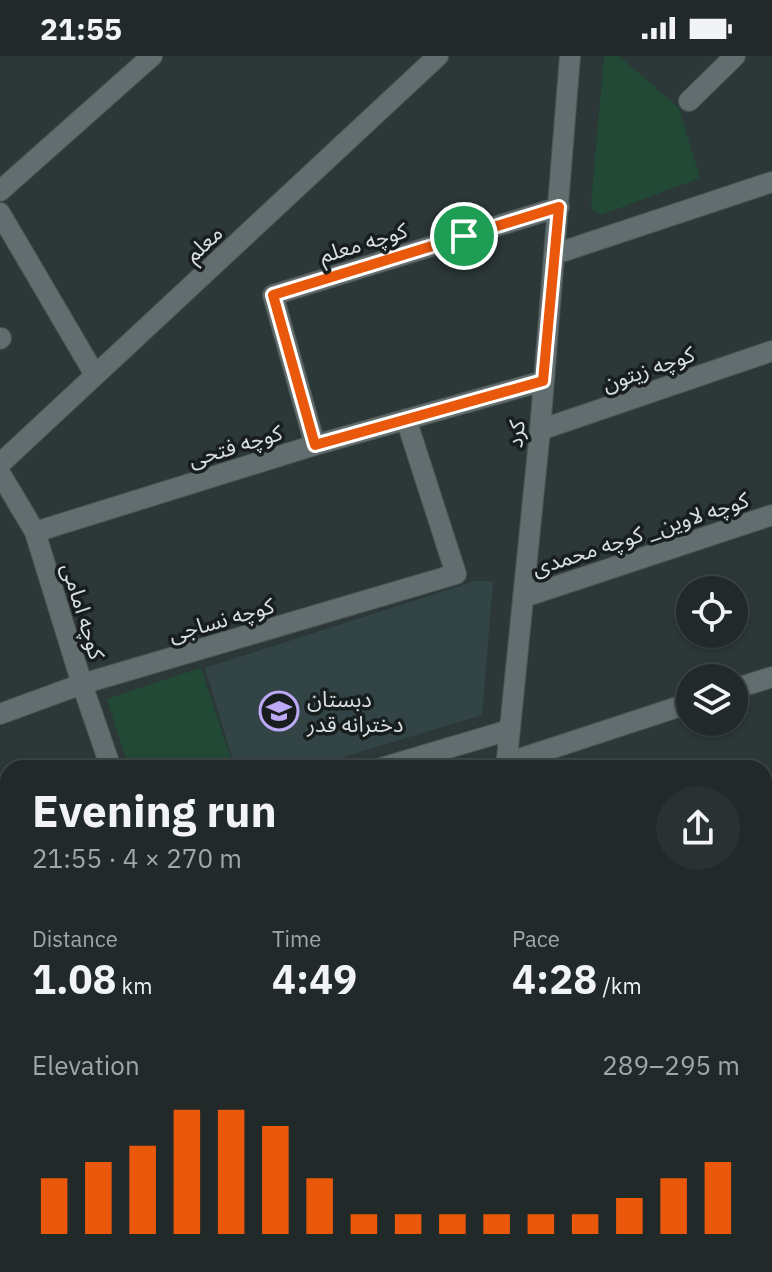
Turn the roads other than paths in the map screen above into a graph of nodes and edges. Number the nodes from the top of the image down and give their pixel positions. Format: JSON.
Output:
{"nodes":[{"id":1,"x":152,"y":56,"type":"edge"},
{"id":2,"x":438,"y":56,"type":"edge"},
{"id":3,"x":570,"y":56,"type":"edge"},
{"id":4,"x":735,"y":56,"type":"edge"},
{"id":5,"x":689,"y":101,"type":"dead end"},
{"id":6,"x":772,"y":182,"type":"edge"},
{"id":7,"x":0,"y":191,"type":"edge"},
{"id":8,"x":559,"y":207,"type":"junction"},
{"id":9,"x":0,"y":213,"type":"edge"},
{"id":10,"x":555,"y":254,"type":"junction"},
{"id":11,"x":772,"y":351,"type":"edge"},
{"id":12,"x":95,"y":375,"type":"junction"},
{"id":13,"x":543,"y":381,"type":"junction"},
{"id":14,"x":406,"y":419,"type":"junction"},
{"id":15,"x":540,"y":430,"type":"junction"},
{"id":16,"x":315,"y":445,"type":"junction"},
{"id":17,"x":0,"y":464,"type":"edge"},
{"id":18,"x":0,"y":473,"type":"edge"},
{"id":19,"x":772,"y":515,"type":"edge"},
{"id":20,"x":35,"y":532,"type":"junction"},
{"id":21,"x":524,"y":597,"type":"junction"},
{"id":22,"x":772,"y":677,"type":"edge"},
{"id":23,"x":82,"y":684,"type":"junction"},
{"id":24,"x":748,"y":685,"type":"edge"},
{"id":25,"x":676,"y":708,"type":"edge"},
{"id":26,"x":0,"y":714,"type":"edge"},
{"id":27,"x":509,"y":730,"type":"junction"},
{"id":28,"x":108,"y":760,"type":"edge"},
{"id":29,"x":408,"y":760,"type":"edge"},
{"id":30,"x":507,"y":760,"type":"edge"},
{"id":31,"x":522,"y":760,"type":"edge"}],
"edges":[{"from":1,"to":7,"type":"street"},
{"from":2,"to":12,"type":"street","name":"معلم"},
{"from":3,"to":8,"type":"street","name":"کرد"},
{"from":4,"to":5,"type":"street"},
{"from":6,"to":10,"type":"street"},
{"from":8,"to":10,"type":"street","name":"کرد"},
{"from":8,"to":16,"type":"street","name":"کوچه معلم"},
{"from":9,"to":12,"type":"street"},
{"from":10,"to":13,"type":"street","name":"کرد"},
{"from":11,"to":15,"type":"street","name":"کوچه زیتون"},
{"from":12,"to":17,"type":"street","name":"معلم"},
{"from":13,"to":14,"type":"street","name":"کوچه فتحی"},
{"from":13,"to":15,"type":"street","name":"کرد"},
{"from":14,"to":16,"type":"street","name":"کوچه فتحی"},
{"from":14,"to":23,"type":"street","name":"کوچه نساجی"},
{"from":15,"to":21,"type":"street","name":"کرد"},
{"from":16,"to":20,"type":"street","name":"کوچه فتحی"},
{"from":18,"to":20,"type":"street","name":"کوچه امامی"},
{"from":19,"to":21,"type":"street","name":"کوچه لاوین_ کوچه محمدی"},
{"from":20,"to":23,"type":"street","name":"کوچه امامی"},
{"from":21,"to":27,"type":"street","name":"کرد"},
{"from":22,"to":24,"type":"street"},
{"from":23,"to":26,"type":"street","name":"کوچه نساجی"},
{"from":23,"to":28,"type":"street","name":"کوچه امامی"},
{"from":25,"to":31,"type":"street"},
{"from":27,"to":29,"type":"street"},
{"from":27,"to":30,"type":"street","name":"کرد"}]}
